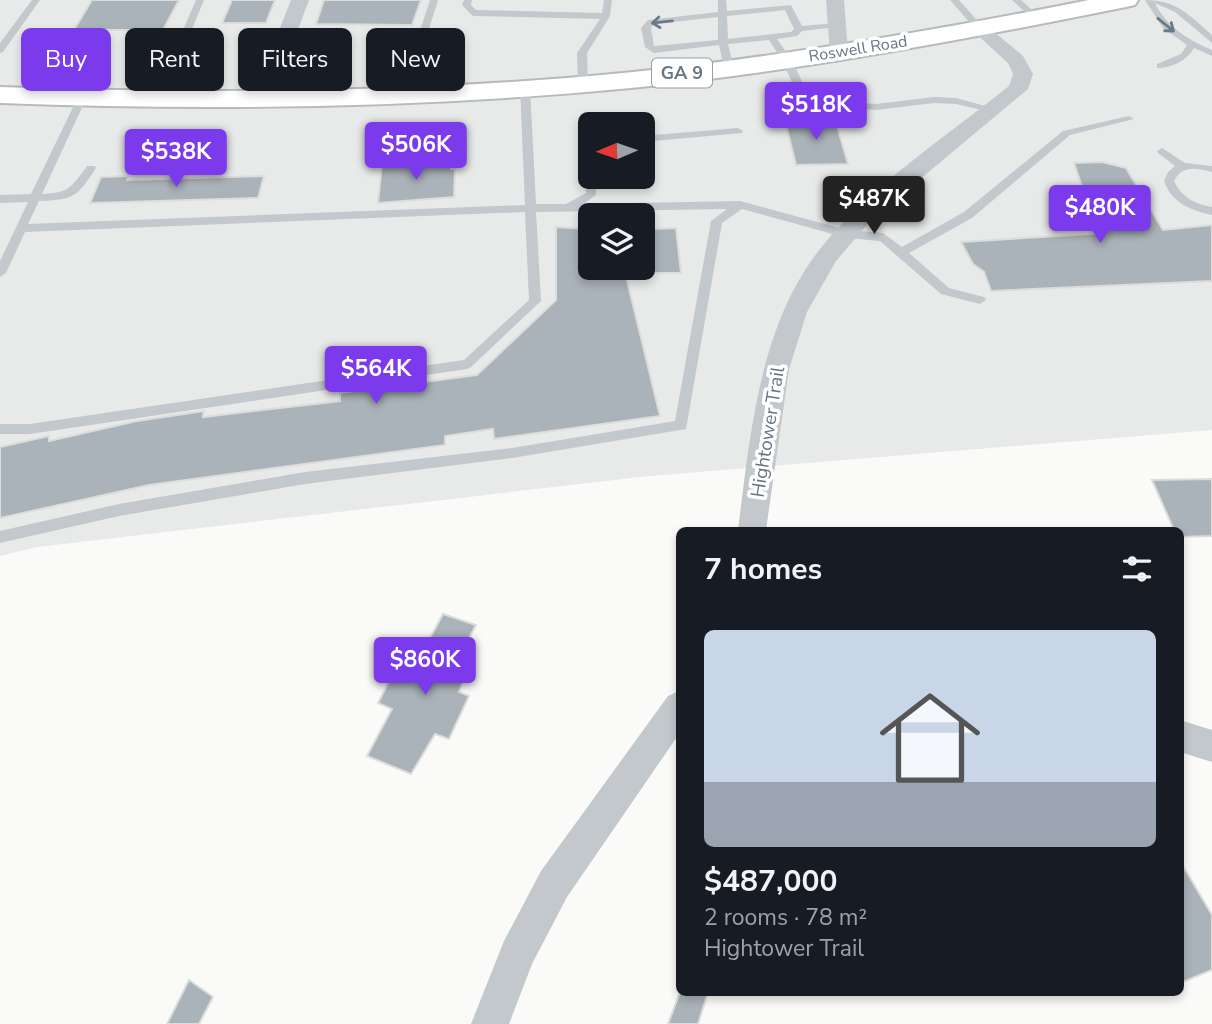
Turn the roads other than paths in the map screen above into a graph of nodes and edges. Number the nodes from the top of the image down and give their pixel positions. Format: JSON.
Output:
{"nodes":[{"id":1,"x":36,"y":0,"type":"edge"},
{"id":2,"x":200,"y":0,"type":"edge"},
{"id":3,"x":300,"y":0,"type":"edge"},
{"id":4,"x":434,"y":0,"type":"edge"},
{"id":5,"x":468,"y":0,"type":"edge"},
{"id":6,"x":608,"y":0,"type":"edge"},
{"id":7,"x":722,"y":0,"type":"edge"},
{"id":8,"x":835,"y":0,"type":"edge"},
{"id":9,"x":954,"y":0,"type":"edge"},
{"id":10,"x":1016,"y":0,"type":"edge"},
{"id":11,"x":1126,"y":0,"type":"edge"},
{"id":12,"x":1149,"y":0,"type":"edge"},
{"id":13,"x":1156,"y":0,"type":"edge"},
{"id":14,"x":1094,"y":3,"type":"edge"},
{"id":15,"x":606,"y":16,"type":"junction"},
{"id":16,"x":725,"y":16,"type":"junction"},
{"id":17,"x":1037,"y":18,"type":"junction"},
{"id":18,"x":834,"y":25,"type":"junction"},
{"id":19,"x":799,"y":29,"type":"junction"},
{"id":20,"x":981,"y":30,"type":"junction"},
{"id":21,"x":771,"y":36,"type":"junction"},
{"id":22,"x":1212,"y":40,"type":"edge"},
{"id":23,"x":1191,"y":45,"type":"junction"},
{"id":24,"x":0,"y":50,"type":"edge"},
{"id":25,"x":839,"y":53,"type":"junction"},
{"id":26,"x":1212,"y":53,"type":"edge"},
{"id":27,"x":726,"y":55,"type":"junction"},
{"id":28,"x":787,"y":60,"type":"junction"},
{"id":29,"x":678,"y":61,"type":"junction"},
{"id":30,"x":1160,"y":66,"type":"dead end"},
{"id":31,"x":583,"y":83,"type":"junction"},
{"id":32,"x":525,"y":87,"type":"junction"},
{"id":33,"x":404,"y":94,"type":"junction"},
{"id":34,"x":0,"y":95,"type":"edge"},
{"id":35,"x":81,"y":99,"type":"junction"},
{"id":36,"x":158,"y":99,"type":"junction"},
{"id":37,"x":262,"y":99,"type":"junction"},
{"id":38,"x":995,"y":110,"type":"junction"},
{"id":39,"x":1129,"y":119,"type":"dead end"},
{"id":40,"x":738,"y":131,"type":"dead end"},
{"id":41,"x":655,"y":138,"type":"edge"},
{"id":42,"x":1163,"y":151,"type":"dead end"},
{"id":43,"x":1183,"y":167,"type":"junction"},
{"id":44,"x":91,"y":168,"type":"dead end"},
{"id":45,"x":1212,"y":169,"type":"edge"},
{"id":46,"x":591,"y":189,"type":"edge"},
{"id":47,"x":35,"y":198,"type":"junction"},
{"id":48,"x":0,"y":199,"type":"edge"},
{"id":49,"x":740,"y":205,"type":"junction"},
{"id":50,"x":567,"y":207,"type":"junction"},
{"id":51,"x":530,"y":208,"type":"junction"},
{"id":52,"x":1212,"y":211,"type":"edge"},
{"id":53,"x":19,"y":233,"type":"junction"},
{"id":54,"x":847,"y":234,"type":"junction"},
{"id":55,"x":0,"y":238,"type":"edge"},
{"id":56,"x":902,"y":252,"type":"junction"},
{"id":57,"x":0,"y":274,"type":"edge"},
{"id":58,"x":980,"y":300,"type":"dead end"},
{"id":59,"x":0,"y":429,"type":"edge"},
{"id":60,"x":752,"y":527,"type":"edge"},
{"id":61,"x":0,"y":537,"type":"edge"},
{"id":62,"x":676,"y":710,"type":"edge"},
{"id":63,"x":1184,"y":737,"type":"edge"},
{"id":64,"x":1212,"y":746,"type":"edge"},
{"id":65,"x":490,"y":1024,"type":"edge"}],
"edges":[{"from":1,"to":24,"type":"lane"},
{"from":2,"to":36,"type":"lane"},
{"from":3,"to":37,"type":"street"},
{"from":4,"to":33,"type":"lane"},
{"from":5,"to":15,"type":"lane"},
{"from":6,"to":15,"type":"lane"},
{"from":7,"to":16,"type":"lane"},
{"from":8,"to":18,"type":"street"},
{"from":9,"to":20,"type":"lane"},
{"from":10,"to":17,"type":"lane"},
{"from":11,"to":14,"type":"main road","name":"Roswell Road","number":"GA 9"},
{"from":12,"to":23,"type":"lane","one_way":true},
{"from":13,"to":22,"type":"lane"},
{"from":14,"to":17,"type":"main road","name":"Roswell Road","number":"GA 9"},
{"from":15,"to":31,"type":"lane"},
{"from":16,"to":19,"type":"lane"},
{"from":16,"to":27,"type":"lane"},
{"from":16,"to":29,"type":"lane","one_way":true},
{"from":17,"to":20,"type":"main road","name":"Roswell Road","number":"GA 9"},
{"from":18,"to":19,"type":"lane"},
{"from":18,"to":25,"type":"street"},
{"from":19,"to":21,"type":"lane"},
{"from":20,"to":25,"type":"main road","name":"Roswell Road","number":"GA 9"},
{"from":20,"to":38,"type":"street","name":"Hightower Trail"},
{"from":21,"to":27,"type":"lane"},
{"from":21,"to":28,"type":"lane"},
{"from":23,"to":26,"type":"lane"},
{"from":23,"to":30,"type":"lane"},
{"from":25,"to":28,"type":"main road","name":"Roswell Road","number":"GA 9"},
{"from":27,"to":28,"type":"main road","name":"Roswell Road","number":"GA 9"},
{"from":27,"to":29,"type":"main road","name":"Roswell Road","number":"GA 9"},
{"from":28,"to":38,"type":"lane"},
{"from":29,"to":31,"type":"main road","name":"Roswell Road","number":"GA 9"},
{"from":31,"to":32,"type":"main road","name":"Roswell Road","number":"GA 9"},
{"from":32,"to":33,"type":"main road","name":"Roswell Road","number":"GA 9"},
{"from":32,"to":51,"type":"lane"},
{"from":33,"to":37,"type":"main road","name":"Roswell Road","number":"GA 9"},
{"from":34,"to":35,"type":"main road","name":"Roswell Road","number":"GA 9"},
{"from":35,"to":36,"type":"main road","name":"Roswell Road","number":"GA 9"},
{"from":35,"to":47,"type":"lane"},
{"from":36,"to":37,"type":"main road","name":"Roswell Road","number":"GA 9"},
{"from":38,"to":54,"type":"street","name":"Hightower Trail"},
{"from":39,"to":56,"type":"lane"},
{"from":40,"to":41,"type":"lane"},
{"from":42,"to":43,"type":"lane"},
{"from":43,"to":45,"type":"lane"},
{"from":43,"to":52,"type":"lane"},
{"from":44,"to":47,"type":"lane"},
{"from":46,"to":50,"type":"lane"},
{"from":47,"to":48,"type":"lane"},
{"from":47,"to":53,"type":"lane"},
{"from":49,"to":50,"type":"lane"},
{"from":49,"to":54,"type":"lane"},
{"from":49,"to":61,"type":"lane"},
{"from":50,"to":51,"type":"lane"},
{"from":51,"to":53,"type":"lane"},
{"from":51,"to":59,"type":"lane"},
{"from":53,"to":55,"type":"lane"},
{"from":53,"to":57,"type":"lane"},
{"from":54,"to":56,"type":"lane"},
{"from":54,"to":60,"type":"street","name":"Hightower Trail"},
{"from":56,"to":58,"type":"lane"},
{"from":62,"to":65,"type":"street"},
{"from":63,"to":64,"type":"street"}]}
